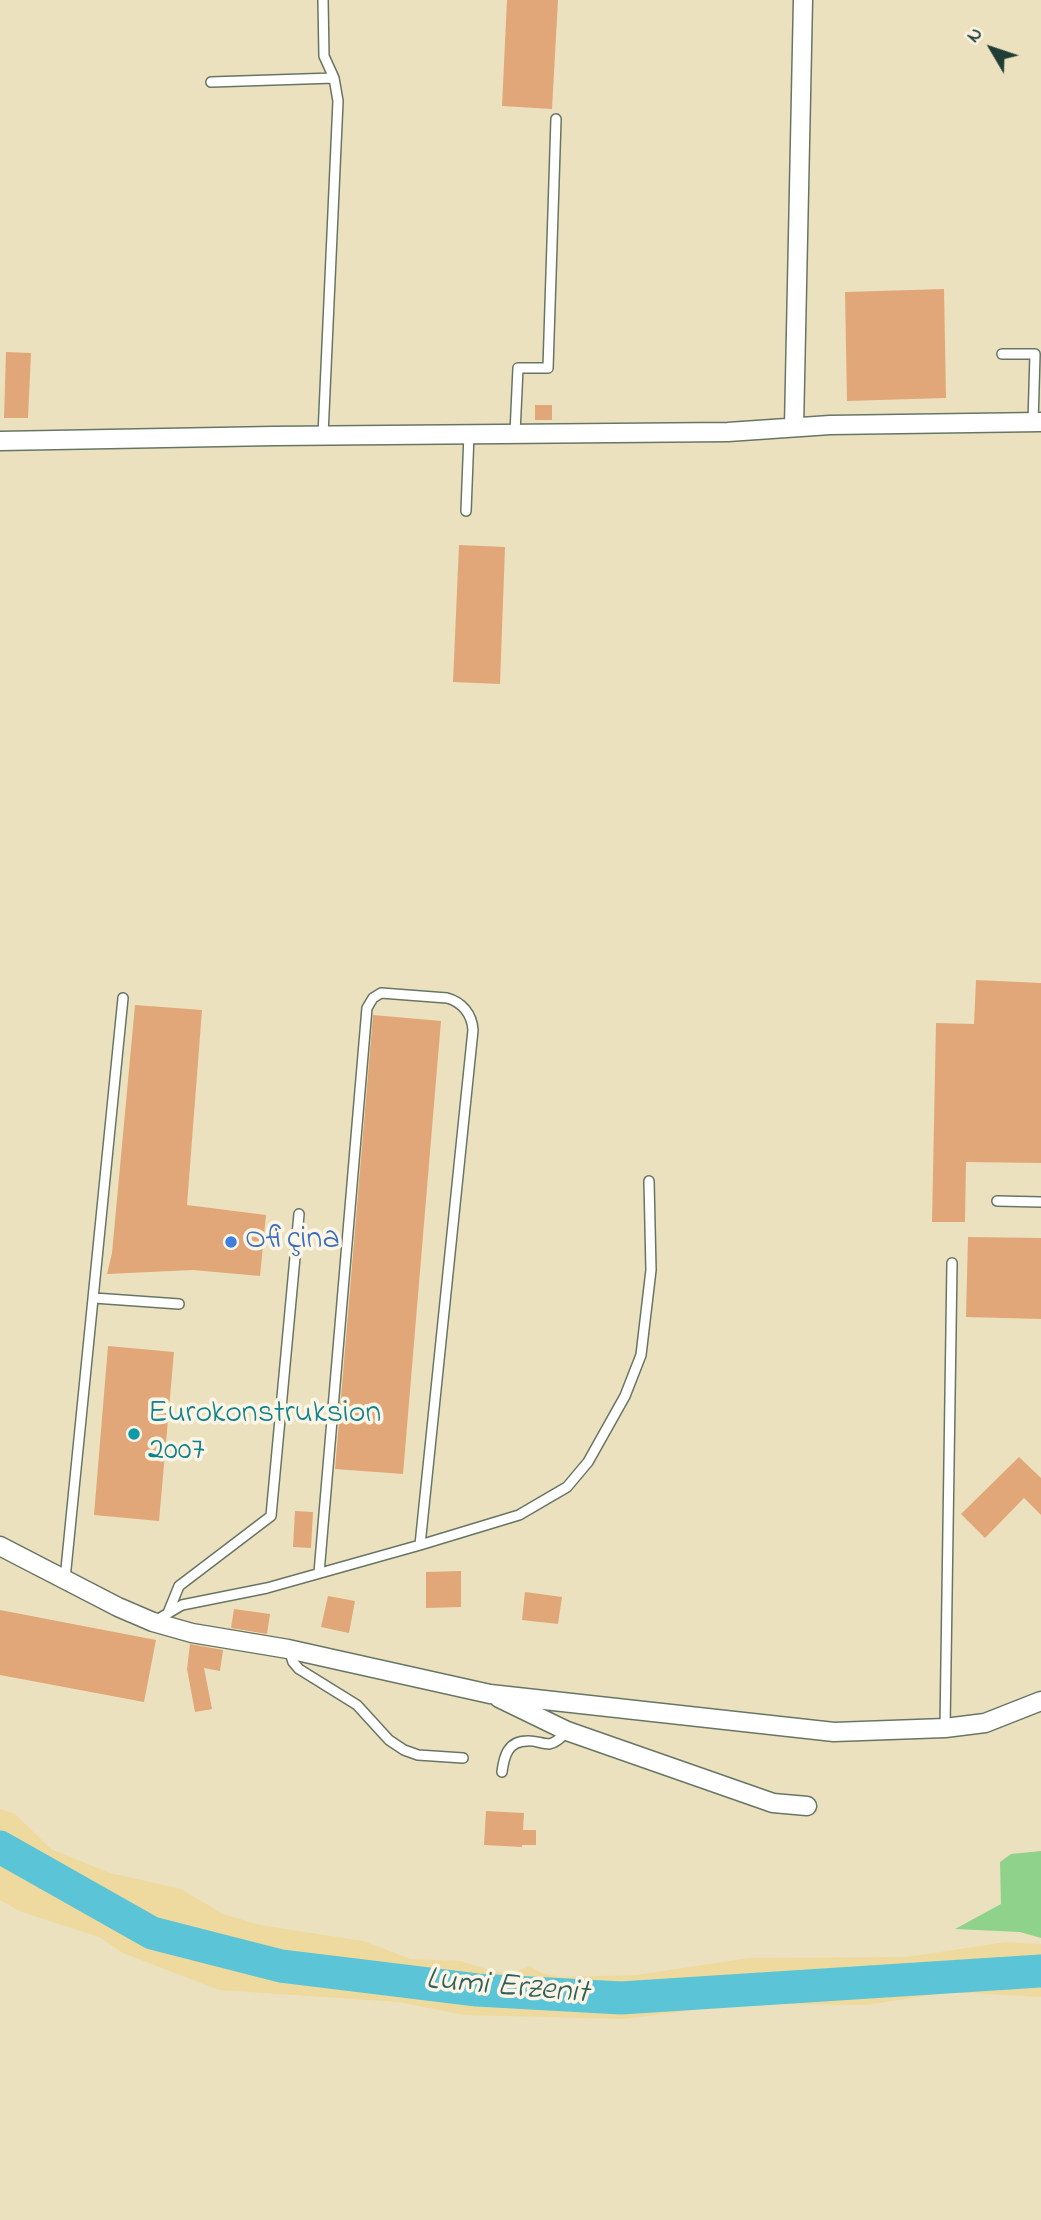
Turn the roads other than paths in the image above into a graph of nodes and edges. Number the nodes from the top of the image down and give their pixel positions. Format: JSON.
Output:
{"nodes":[{"id":1,"x":323,"y":0,"type":"edge"},
{"id":2,"x":803,"y":0,"type":"edge"},
{"id":3,"x":334,"y":78,"type":"junction"},
{"id":4,"x":211,"y":82,"type":"dead end"},
{"id":5,"x":556,"y":119,"type":"dead end"},
{"id":6,"x":1038,"y":351,"type":"edge"},
{"id":7,"x":1002,"y":354,"type":"dead end"},
{"id":8,"x":1037,"y":423,"type":"edge"},
{"id":9,"x":794,"y":427,"type":"junction"},
{"id":10,"x":515,"y":433,"type":"junction"},
{"id":11,"x":469,"y":434,"type":"junction"},
{"id":12,"x":323,"y":435,"type":"junction"},
{"id":13,"x":0,"y":441,"type":"edge"},
{"id":14,"x":466,"y":511,"type":"dead end"},
{"id":15,"x":124,"y":998,"type":"dead end"},
{"id":16,"x":649,"y":1181,"type":"dead end"},
{"id":17,"x":997,"y":1201,"type":"dead end"},
{"id":18,"x":1041,"y":1202,"type":"edge"},
{"id":19,"x":299,"y":1214,"type":"dead end"},
{"id":20,"x":953,"y":1264,"type":"dead end"},
{"id":21,"x":94,"y":1298,"type":"junction"},
{"id":22,"x":178,"y":1304,"type":"dead end"},
{"id":23,"x":420,"y":1545,"type":"junction"},
{"id":24,"x":0,"y":1546,"type":"edge"},
{"id":25,"x":319,"y":1573,"type":"junction"},
{"id":26,"x":65,"y":1579,"type":"junction"},
{"id":27,"x":160,"y":1618,"type":"junction"},
{"id":28,"x":288,"y":1648,"type":"junction"},
{"id":29,"x":490,"y":1694,"type":"junction"},
{"id":30,"x":1041,"y":1702,"type":"edge"},
{"id":31,"x":944,"y":1728,"type":"junction"},
{"id":32,"x":567,"y":1731,"type":"junction"},
{"id":33,"x":463,"y":1758,"type":"dead end"},
{"id":34,"x":502,"y":1772,"type":"dead end"},
{"id":35,"x":807,"y":1806,"type":"dead end"}],
"edges":[{"from":1,"to":3,"type":"lane"},
{"from":2,"to":9,"type":"street"},
{"from":3,"to":4,"type":"lane"},
{"from":3,"to":12,"type":"lane"},
{"from":5,"to":10,"type":"lane"},
{"from":6,"to":7,"type":"lane"},
{"from":6,"to":8,"type":"lane"},
{"from":8,"to":9,"type":"street"},
{"from":9,"to":10,"type":"street"},
{"from":10,"to":11,"type":"street"},
{"from":11,"to":12,"type":"street"},
{"from":11,"to":14,"type":"lane"},
{"from":12,"to":13,"type":"street"},
{"from":15,"to":21,"type":"lane"},
{"from":16,"to":23,"type":"lane"},
{"from":17,"to":18,"type":"lane"},
{"from":19,"to":27,"type":"lane"},
{"from":20,"to":31,"type":"lane"},
{"from":21,"to":22,"type":"lane"},
{"from":21,"to":26,"type":"lane"},
{"from":23,"to":25,"type":"lane"},
{"from":23,"to":25,"type":"lane"},
{"from":24,"to":26,"type":"street"},
{"from":25,"to":27,"type":"lane"},
{"from":26,"to":27,"type":"street"},
{"from":27,"to":28,"type":"street"},
{"from":28,"to":29,"type":"street"},
{"from":28,"to":33,"type":"lane"},
{"from":29,"to":31,"type":"street"},
{"from":29,"to":32,"type":"street"},
{"from":30,"to":31,"type":"street"},
{"from":32,"to":34,"type":"lane"},
{"from":32,"to":35,"type":"street"}]}
